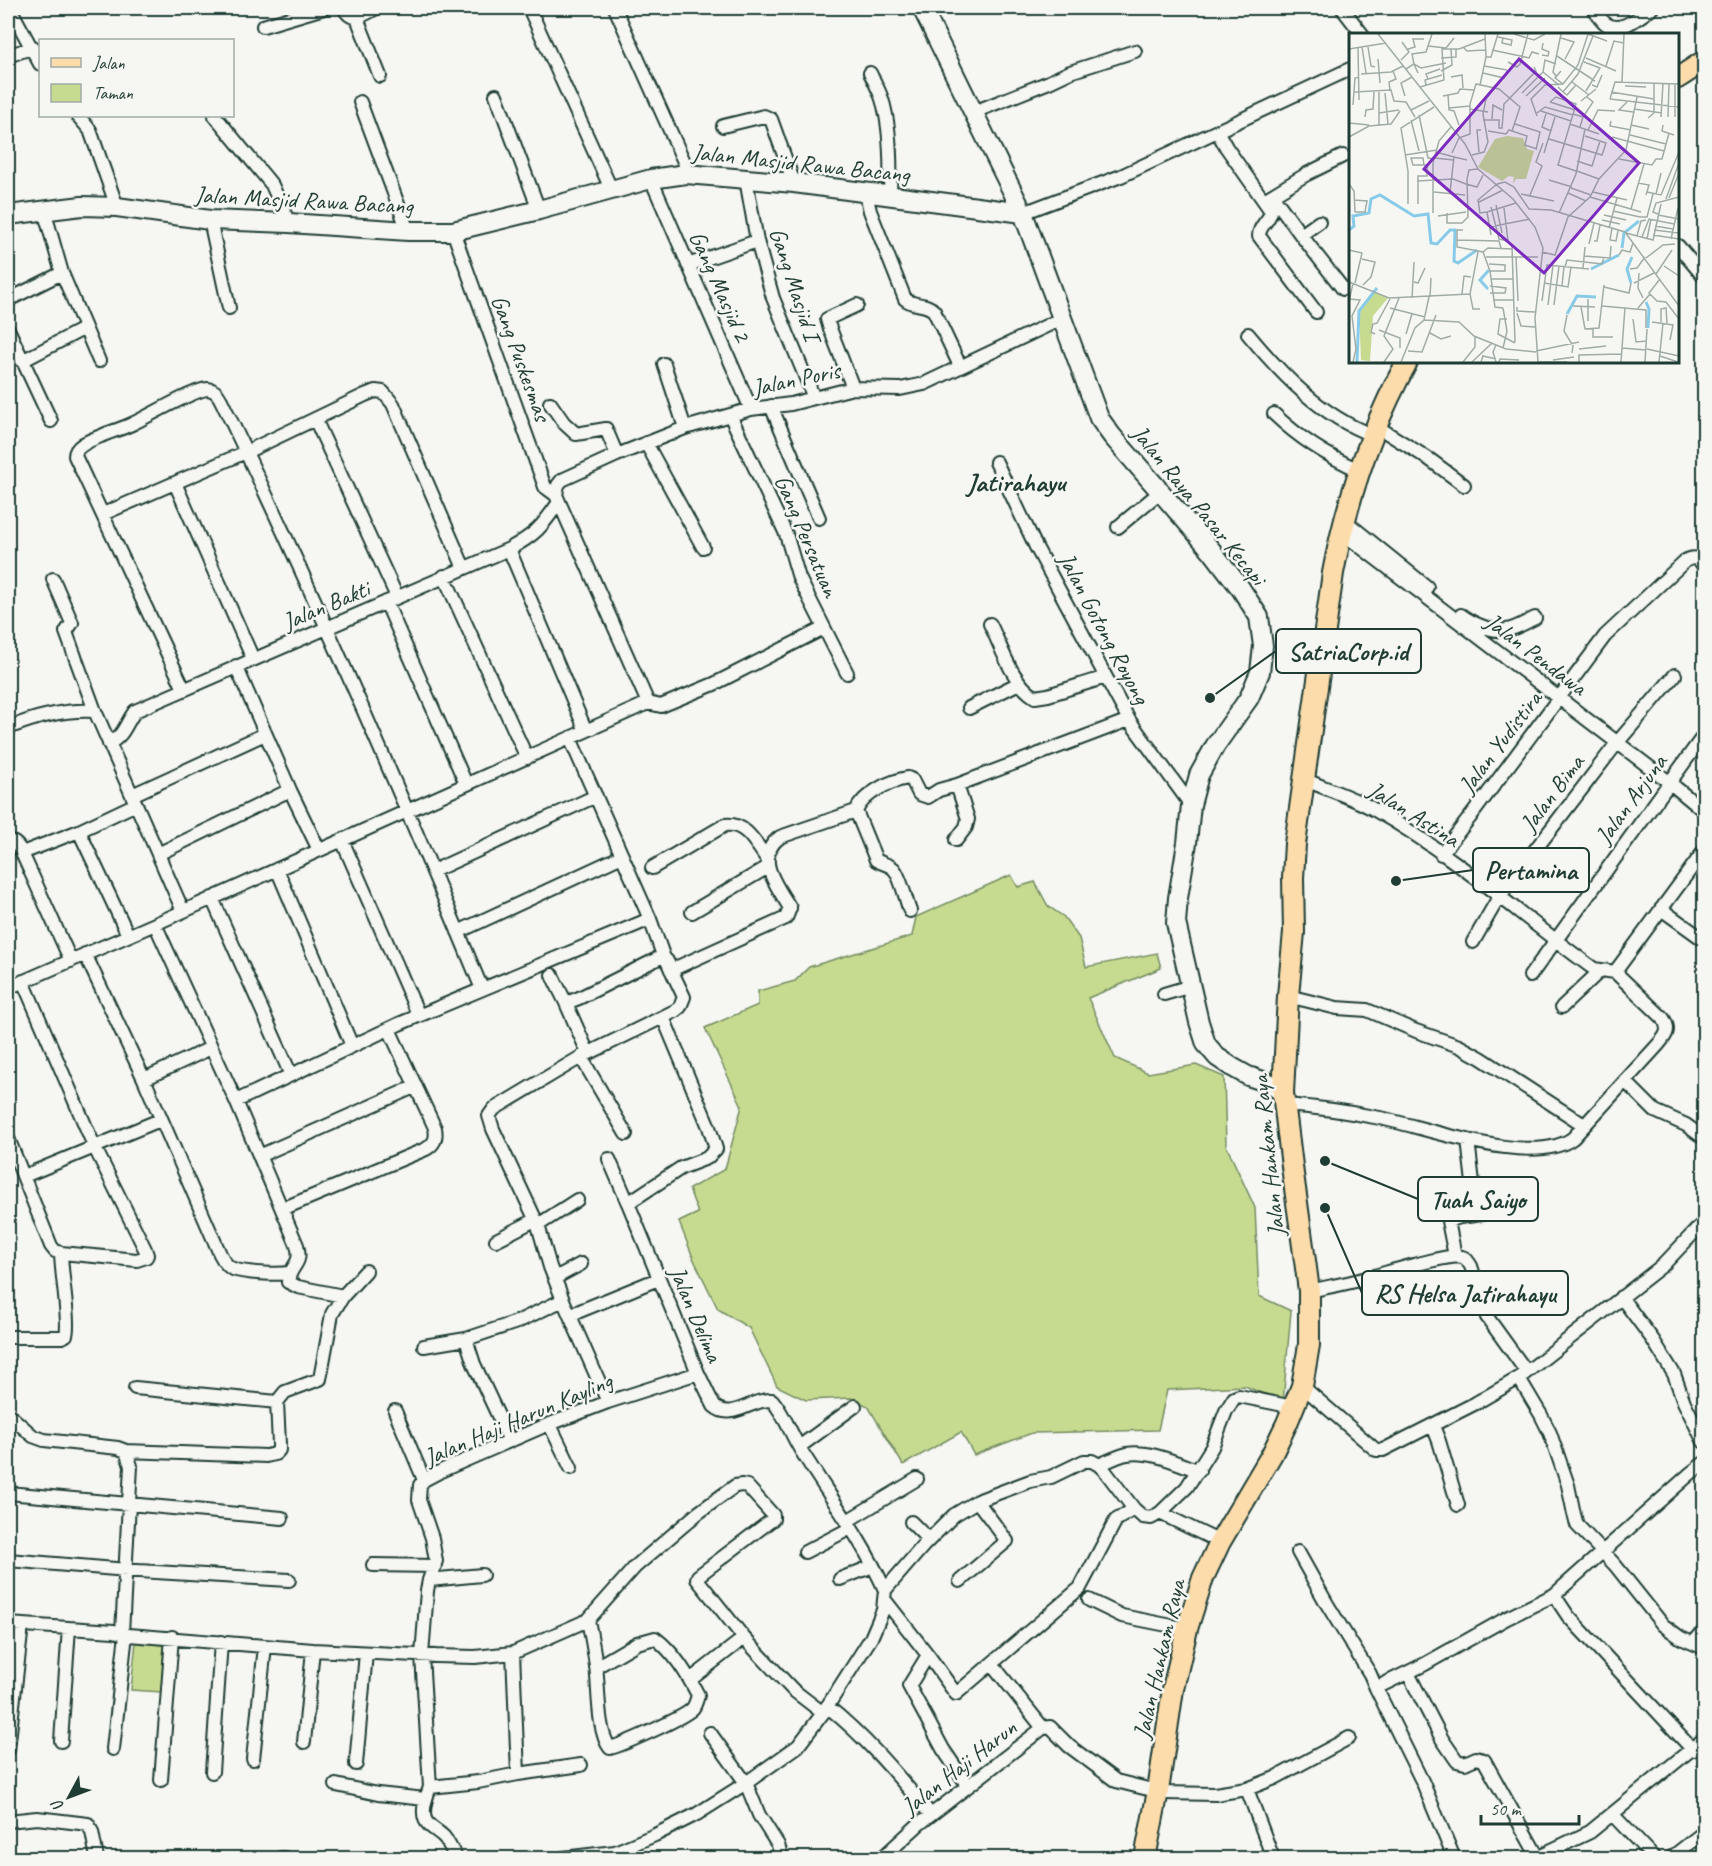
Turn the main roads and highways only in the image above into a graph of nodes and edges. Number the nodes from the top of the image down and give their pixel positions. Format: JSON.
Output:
{"nodes":[{"id":1,"x":1704,"y":61,"type":"edge"},
{"id":2,"x":1679,"y":77,"type":"edge"},
{"id":3,"x":1407,"y":363,"type":"edge"},
{"id":4,"x":1145,"y":1858,"type":"edge"}],
"edges":[{"from":1,"to":2,"type":"main road"},
{"from":3,"to":4,"type":"main road","name":"Jalan Hankam Raya"}]}
